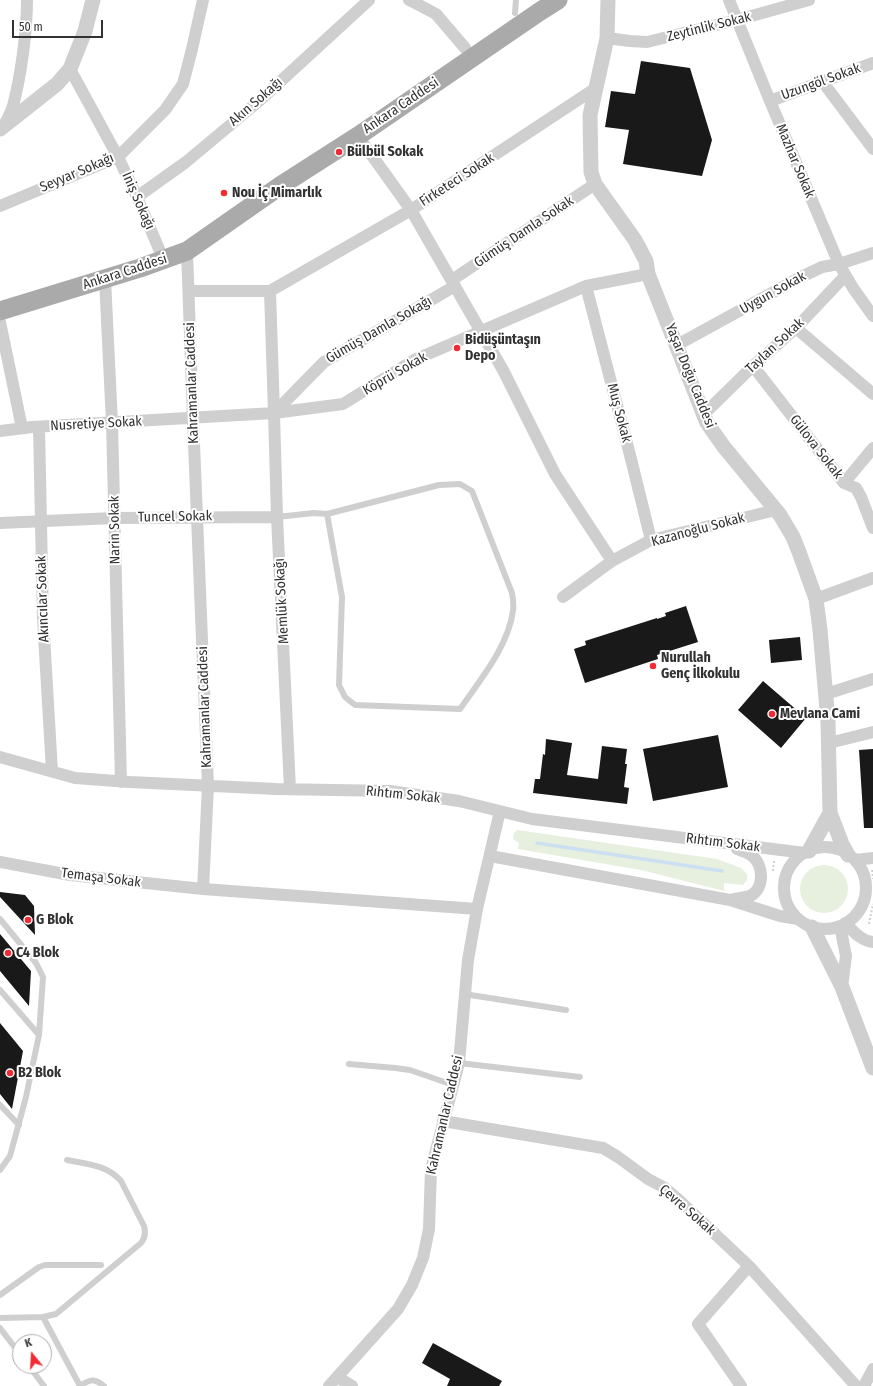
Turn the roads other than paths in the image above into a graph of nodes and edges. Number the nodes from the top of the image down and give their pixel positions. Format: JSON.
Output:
{"nodes":[{"id":1,"x":26,"y":0,"type":"edge"},
{"id":2,"x":93,"y":0,"type":"edge"},
{"id":3,"x":203,"y":0,"type":"edge"},
{"id":4,"x":369,"y":0,"type":"edge"},
{"id":5,"x":409,"y":0,"type":"edge"},
{"id":6,"x":534,"y":0,"type":"edge"},
{"id":7,"x":558,"y":0,"type":"edge"},
{"id":8,"x":608,"y":0,"type":"edge"},
{"id":9,"x":729,"y":0,"type":"edge"},
{"id":10,"x":809,"y":0,"type":"edge"},
{"id":11,"x":516,"y":6,"type":"edge"},
{"id":12,"x":737,"y":20,"type":"junction"},
{"id":13,"x":607,"y":38,"type":"junction"},
{"id":14,"x":465,"y":48,"type":"junction"},
{"id":15,"x":873,"y":63,"type":"edge"},
{"id":16,"x":70,"y":69,"type":"junction"},
{"id":17,"x":822,"y":81,"type":"junction"},
{"id":18,"x":596,"y":88,"type":"junction"},
{"id":19,"x":770,"y":101,"type":"junction"},
{"id":20,"x":2,"y":127,"type":"edge"},
{"id":21,"x":358,"y":136,"type":"junction"},
{"id":22,"x":873,"y":149,"type":"edge"},
{"id":23,"x":118,"y":157,"type":"junction"},
{"id":24,"x":595,"y":184,"type":"junction"},
{"id":25,"x":137,"y":197,"type":"junction"},
{"id":26,"x":0,"y":206,"type":"edge"},
{"id":27,"x":411,"y":210,"type":"junction"},
{"id":28,"x":185,"y":245,"type":"junction"},
{"id":29,"x":159,"y":249,"type":"junction"},
{"id":30,"x":873,"y":253,"type":"edge"},
{"id":31,"x":839,"y":264,"type":"junction"},
{"id":32,"x":648,"y":274,"type":"junction"},
{"id":33,"x":845,"y":276,"type":"junction"},
{"id":34,"x":104,"y":279,"type":"junction"},
{"id":35,"x":453,"y":283,"type":"junction"},
{"id":36,"x":586,"y":286,"type":"junction"},
{"id":37,"x":189,"y":291,"type":"junction"},
{"id":38,"x":270,"y":291,"type":"junction"},
{"id":39,"x":0,"y":300,"type":"edge"},
{"id":40,"x":0,"y":311,"type":"edge"},
{"id":41,"x":873,"y":316,"type":"edge"},
{"id":42,"x":0,"y":322,"type":"edge"},
{"id":43,"x":796,"y":328,"type":"junction"},
{"id":44,"x":481,"y":331,"type":"junction"},
{"id":45,"x":677,"y":345,"type":"junction"},
{"id":46,"x":753,"y":366,"type":"junction"},
{"id":47,"x":873,"y":394,"type":"edge"},
{"id":48,"x":274,"y":413,"type":"junction"},
{"id":49,"x":703,"y":415,"type":"junction"},
{"id":50,"x":193,"y":419,"type":"junction"},
{"id":51,"x":112,"y":423,"type":"junction"},
{"id":52,"x":40,"y":427,"type":"junction"},
{"id":53,"x":22,"y":428,"type":"junction"},
{"id":54,"x":0,"y":431,"type":"edge"},
{"id":55,"x":873,"y":448,"type":"edge"},
{"id":56,"x":844,"y":483,"type":"junction"},
{"id":57,"x":776,"y":510,"type":"junction"},
{"id":58,"x":327,"y":514,"type":"junction"},
{"id":59,"x":197,"y":516,"type":"junction"},
{"id":60,"x":278,"y":517,"type":"junction"},
{"id":61,"x":114,"y":518,"type":"junction"},
{"id":62,"x":41,"y":522,"type":"junction"},
{"id":63,"x":0,"y":523,"type":"edge"},
{"id":64,"x":873,"y":528,"type":"edge"},
{"id":65,"x":651,"y":540,"type":"junction"},
{"id":66,"x":612,"y":561,"type":"junction"},
{"id":67,"x":873,"y":578,"type":"edge"},
{"id":68,"x":563,"y":597,"type":"dead end"},
{"id":69,"x":816,"y":598,"type":"junction"},
{"id":70,"x":873,"y":679,"type":"edge"},
{"id":71,"x":826,"y":694,"type":"junction"},
{"id":72,"x":873,"y":732,"type":"edge"},
{"id":73,"x":829,"y":743,"type":"junction"},
{"id":74,"x":0,"y":757,"type":"edge"},
{"id":75,"x":52,"y":771,"type":"junction"},
{"id":76,"x":121,"y":782,"type":"junction"},
{"id":77,"x":208,"y":786,"type":"junction"},
{"id":78,"x":290,"y":790,"type":"junction"},
{"id":79,"x":500,"y":811,"type":"junction"},
{"id":80,"x":830,"y":813,"type":"junction"},
{"id":81,"x":724,"y":843,"type":"junction"},
{"id":82,"x":807,"y":852,"type":"junction"},
{"id":83,"x":490,"y":856,"type":"junction"},
{"id":84,"x":852,"y":857,"type":"junction"},
{"id":85,"x":0,"y":862,"type":"edge"},
{"id":86,"x":872,"y":862,"type":"edge"},
{"id":87,"x":203,"y":889,"type":"junction"},
{"id":88,"x":730,"y":900,"type":"junction"},
{"id":89,"x":476,"y":909,"type":"junction"},
{"id":90,"x":0,"y":919,"type":"edge"},
{"id":91,"x":798,"y":919,"type":"junction"},
{"id":92,"x":843,"y":924,"type":"junction"},
{"id":93,"x":812,"y":927,"type":"junction"},
{"id":94,"x":873,"y":942,"type":"edge"},
{"id":95,"x":842,"y":987,"type":"junction"},
{"id":96,"x":0,"y":990,"type":"edge"},
{"id":97,"x":464,"y":994,"type":"junction"},
{"id":98,"x":566,"y":1010,"type":"dead end"},
{"id":99,"x":39,"y":1035,"type":"junction"},
{"id":100,"x":459,"y":1063,"type":"junction"},
{"id":101,"x":349,"y":1064,"type":"dead end"},
{"id":102,"x":873,"y":1068,"type":"edge"},
{"id":103,"x":580,"y":1078,"type":"dead end"},
{"id":104,"x":453,"y":1085,"type":"junction"},
{"id":105,"x":0,"y":1105,"type":"edge"},
{"id":106,"x":443,"y":1121,"type":"junction"},
{"id":107,"x":19,"y":1125,"type":"junction"},
{"id":108,"x":67,"y":1160,"type":"dead end"},
{"id":109,"x":0,"y":1170,"type":"edge"},
{"id":110,"x":101,"y":1265,"type":"dead end"},
{"id":111,"x":749,"y":1266,"type":"junction"},
{"id":112,"x":0,"y":1295,"type":"edge"},
{"id":113,"x":43,"y":1317,"type":"junction"},
{"id":114,"x":0,"y":1318,"type":"edge"},
{"id":115,"x":0,"y":1328,"type":"edge"},
{"id":116,"x":12,"y":1344,"type":"edge"},
{"id":117,"x":873,"y":1369,"type":"edge"},
{"id":118,"x":35,"y":1374,"type":"edge"},
{"id":119,"x":333,"y":1382,"type":"edge"},
{"id":120,"x":44,"y":1386,"type":"edge"},
{"id":121,"x":80,"y":1386,"type":"edge"},
{"id":122,"x":104,"y":1386,"type":"edge"},
{"id":123,"x":352,"y":1386,"type":"edge"},
{"id":124,"x":742,"y":1386,"type":"edge"},
{"id":125,"x":856,"y":1386,"type":"edge"},
{"id":126,"x":864,"y":1386,"type":"edge"}],
"edges":[{"from":1,"to":20,"type":"street"},
{"from":2,"to":16,"type":"street"},
{"from":3,"to":23,"type":"street","name":"Seyyar Sokağı"},
{"from":4,"to":25,"type":"street","name":"Akın Sokağı"},
{"from":5,"to":14,"type":"street"},
{"from":6,"to":11,"type":"main road","name":"Ankara Caddesi"},
{"from":7,"to":21,"type":"main road","name":"Ankara Caddesi"},
{"from":8,"to":13,"type":"street","name":"Yaşar Doğu Caddesi"},
{"from":9,"to":12,"type":"street","name":"Mazhar Sokak"},
{"from":10,"to":12,"type":"street","name":"Zeytinlik Sokak"},
{"from":11,"to":14,"type":"main road","name":"Ankara Caddesi"},
{"from":12,"to":13,"type":"street","name":"Zeytinlik Sokak"},
{"from":12,"to":19,"type":"street","name":"Mazhar Sokak"},
{"from":13,"to":18,"type":"street","name":"Yaşar Doğu Caddesi"},
{"from":14,"to":28,"type":"main road","name":"Ankara Caddesi"},
{"from":15,"to":17,"type":"street","name":"Uzungöl Sokak"},
{"from":16,"to":20,"type":"street"},
{"from":16,"to":23,"type":"street","name":"İniş Sokağı"},
{"from":17,"to":19,"type":"street","name":"Uzungöl Sokak"},
{"from":17,"to":22,"type":"street"},
{"from":18,"to":24,"type":"street","name":"Yaşar Doğu Caddesi"},
{"from":18,"to":27,"type":"street","name":"Firketeci Sokak"},
{"from":19,"to":31,"type":"street","name":"Mazhar Sokak"},
{"from":21,"to":27,"type":"street"},
{"from":21,"to":28,"type":"main road","name":"Ankara Caddesi"},
{"from":23,"to":25,"type":"street","name":"İniş Sokağı"},
{"from":23,"to":26,"type":"street","name":"Seyyar Sokağı"},
{"from":24,"to":32,"type":"street","name":"Yaşar Doğu Caddesi"},
{"from":24,"to":35,"type":"street","name":"Gümüş Damla Sokak"},
{"from":25,"to":29,"type":"street","name":"İniş Sokağı"},
{"from":27,"to":35,"type":"street","name":"Firketeci Sokak"},
{"from":27,"to":38,"type":"street"},
{"from":28,"to":29,"type":"main road","name":"Ankara Caddesi"},
{"from":28,"to":34,"type":"main road","name":"Ankara Caddesi"},
{"from":28,"to":37,"type":"street","name":"Kahramanlar Caddesi"},
{"from":29,"to":39,"type":"main road","name":"Ankara Caddesi"},
{"from":30,"to":31,"type":"street","name":"Uygun Sokak"},
{"from":31,"to":33,"type":"street","name":"Mazhar Sokak"},
{"from":31,"to":45,"type":"street","name":"Uygun Sokak"},
{"from":32,"to":36,"type":"street","name":"Köprü Sokak"},
{"from":32,"to":45,"type":"street","name":"Yaşar Doğu Caddesi"},
{"from":33,"to":41,"type":"street","name":"Mazhar Sokak"},
{"from":33,"to":43,"type":"street","name":"Taylan Sokak"},
{"from":34,"to":40,"type":"main road","name":"Ankara Caddesi"},
{"from":34,"to":51,"type":"street","name":"Narin Sokak"},
{"from":35,"to":44,"type":"street","name":"Firketeci Sokak"},
{"from":35,"to":48,"type":"street","name":"Gümüş Damla Sokağı"},
{"from":36,"to":44,"type":"street","name":"Köprü Sokak"},
{"from":36,"to":65,"type":"street","name":"Muş Sokak"},
{"from":37,"to":38,"type":"street"},
{"from":37,"to":50,"type":"street","name":"Kahramanlar Caddesi"},
{"from":38,"to":48,"type":"street","name":"Memlük Sokağı"},
{"from":42,"to":53,"type":"street"},
{"from":43,"to":46,"type":"street","name":"Taylan Sokak"},
{"from":43,"to":47,"type":"street"},
{"from":44,"to":48,"type":"street","name":"Köprü Sokak"},
{"from":44,"to":66,"type":"street","name":"Firketeci Sokak"},
{"from":45,"to":49,"type":"street","name":"Yaşar Doğu Caddesi"},
{"from":46,"to":49,"type":"street","name":"Taylan Sokak"},
{"from":46,"to":56,"type":"street","name":"Gülova Sokak"},
{"from":48,"to":50,"type":"street","name":"Köprü Sokak"},
{"from":48,"to":60,"type":"street","name":"Memlük Sokağı"},
{"from":49,"to":57,"type":"street","name":"Yaşar Doğu Caddesi"},
{"from":50,"to":51,"type":"street","name":"Nusretiye Sokak"},
{"from":50,"to":59,"type":"street","name":"Kahramanlar Caddesi"},
{"from":51,"to":52,"type":"street","name":"Nusretiye Sokak"},
{"from":51,"to":61,"type":"street","name":"Narin Sokak"},
{"from":52,"to":53,"type":"street","name":"Nusretiye Sokak"},
{"from":52,"to":62,"type":"street","name":"Akıncılar Sokak"},
{"from":53,"to":54,"type":"street","name":"Nusretiye Sokak"},
{"from":55,"to":56,"type":"street"},
{"from":56,"to":64,"type":"street","name":"Gülova Sokak"},
{"from":57,"to":65,"type":"street","name":"Kazanoğlu Sokak"},
{"from":57,"to":69,"type":"street","name":"Yaşar Doğu Caddesi"},
{"from":58,"to":58,"type":"lane"},
{"from":58,"to":60,"type":"lane"},
{"from":59,"to":60,"type":"street","name":"Tuncel Sokak"},
{"from":59,"to":61,"type":"street","name":"Tuncel Sokak"},
{"from":59,"to":77,"type":"street","name":"Kahramanlar Caddesi"},
{"from":60,"to":78,"type":"street","name":"Memlük Sokağı"},
{"from":61,"to":62,"type":"street","name":"Tuncel Sokak"},
{"from":61,"to":76,"type":"street","name":"Narin Sokak"},
{"from":62,"to":63,"type":"street","name":"Tuncel Sokak"},
{"from":62,"to":75,"type":"street","name":"Akıncılar Sokak"},
{"from":65,"to":66,"type":"street","name":"Kazanoğlu Sokak"},
{"from":66,"to":68,"type":"street","name":"Kazanoğlu Sokak"},
{"from":67,"to":69,"type":"street"},
{"from":69,"to":71,"type":"street","name":"Yaşar Doğu Caddesi"},
{"from":70,"to":71,"type":"street"},
{"from":71,"to":73,"type":"street","name":"Yaşar Doğu Caddesi"},
{"from":72,"to":73,"type":"street"},
{"from":73,"to":80,"type":"street","name":"Yaşar Doğu Caddesi"},
{"from":74,"to":75,"type":"street","name":"Rıhtım Sokak"},
{"from":75,"to":76,"type":"street","name":"Rıhtım Sokak"},
{"from":76,"to":77,"type":"street","name":"Rıhtım Sokak"},
{"from":77,"to":78,"type":"street","name":"Rıhtım Sokak"},
{"from":77,"to":87,"type":"street","name":"Kahramanlar Caddesi"},
{"from":78,"to":79,"type":"street","name":"Rıhtım Sokak"},
{"from":79,"to":81,"type":"street","name":"Rıhtım Sokak"},
{"from":79,"to":83,"type":"street","name":"Kahramanlar Caddesi"},
{"from":80,"to":82,"type":"street"},
{"from":80,"to":84,"type":"street"},
{"from":81,"to":82,"type":"street","name":"Rıhtım Sokak"},
{"from":81,"to":88,"type":"street"},
{"from":82,"to":84,"type":"street"},
{"from":82,"to":91,"type":"street"},
{"from":83,"to":88,"type":"street"},
{"from":83,"to":89,"type":"street","name":"Kahramanlar Caddesi"},
{"from":84,"to":86,"type":"street"},
{"from":84,"to":92,"type":"street"},
{"from":85,"to":87,"type":"street","name":"Temaşa Sokak"},
{"from":87,"to":89,"type":"street"},
{"from":88,"to":91,"type":"street"},
{"from":89,"to":97,"type":"street","name":"Kahramanlar Caddesi"},
{"from":90,"to":99,"type":"lane"},
{"from":91,"to":93,"type":"street"},
{"from":92,"to":93,"type":"street"},
{"from":92,"to":94,"type":"street"},
{"from":92,"to":95,"type":"street"},
{"from":93,"to":95,"type":"street"},
{"from":95,"to":102,"type":"street"},
{"from":96,"to":99,"type":"lane"},
{"from":97,"to":98,"type":"lane"},
{"from":97,"to":100,"type":"street","name":"Kahramanlar Caddesi"},
{"from":99,"to":107,"type":"lane"},
{"from":100,"to":103,"type":"lane"},
{"from":100,"to":104,"type":"street","name":"Kahramanlar Caddesi"},
{"from":101,"to":104,"type":"lane"},
{"from":104,"to":106,"type":"street","name":"Kahramanlar Caddesi"},
{"from":105,"to":107,"type":"lane"},
{"from":106,"to":111,"type":"street","name":"Çevre Sokak"},
{"from":106,"to":119,"type":"street","name":"Kahramanlar Caddesi"},
{"from":107,"to":109,"type":"lane"},
{"from":108,"to":113,"type":"lane"},
{"from":110,"to":112,"type":"lane"},
{"from":111,"to":124,"type":"street"},
{"from":111,"to":125,"type":"street","name":"Çevre Sokak"},
{"from":113,"to":114,"type":"lane"},
{"from":113,"to":121,"type":"lane"},
{"from":115,"to":116,"type":"lane"},
{"from":117,"to":126,"type":"street"},
{"from":118,"to":120,"type":"lane"},
{"from":119,"to":123,"type":"street"},
{"from":121,"to":122,"type":"lane"}]}
